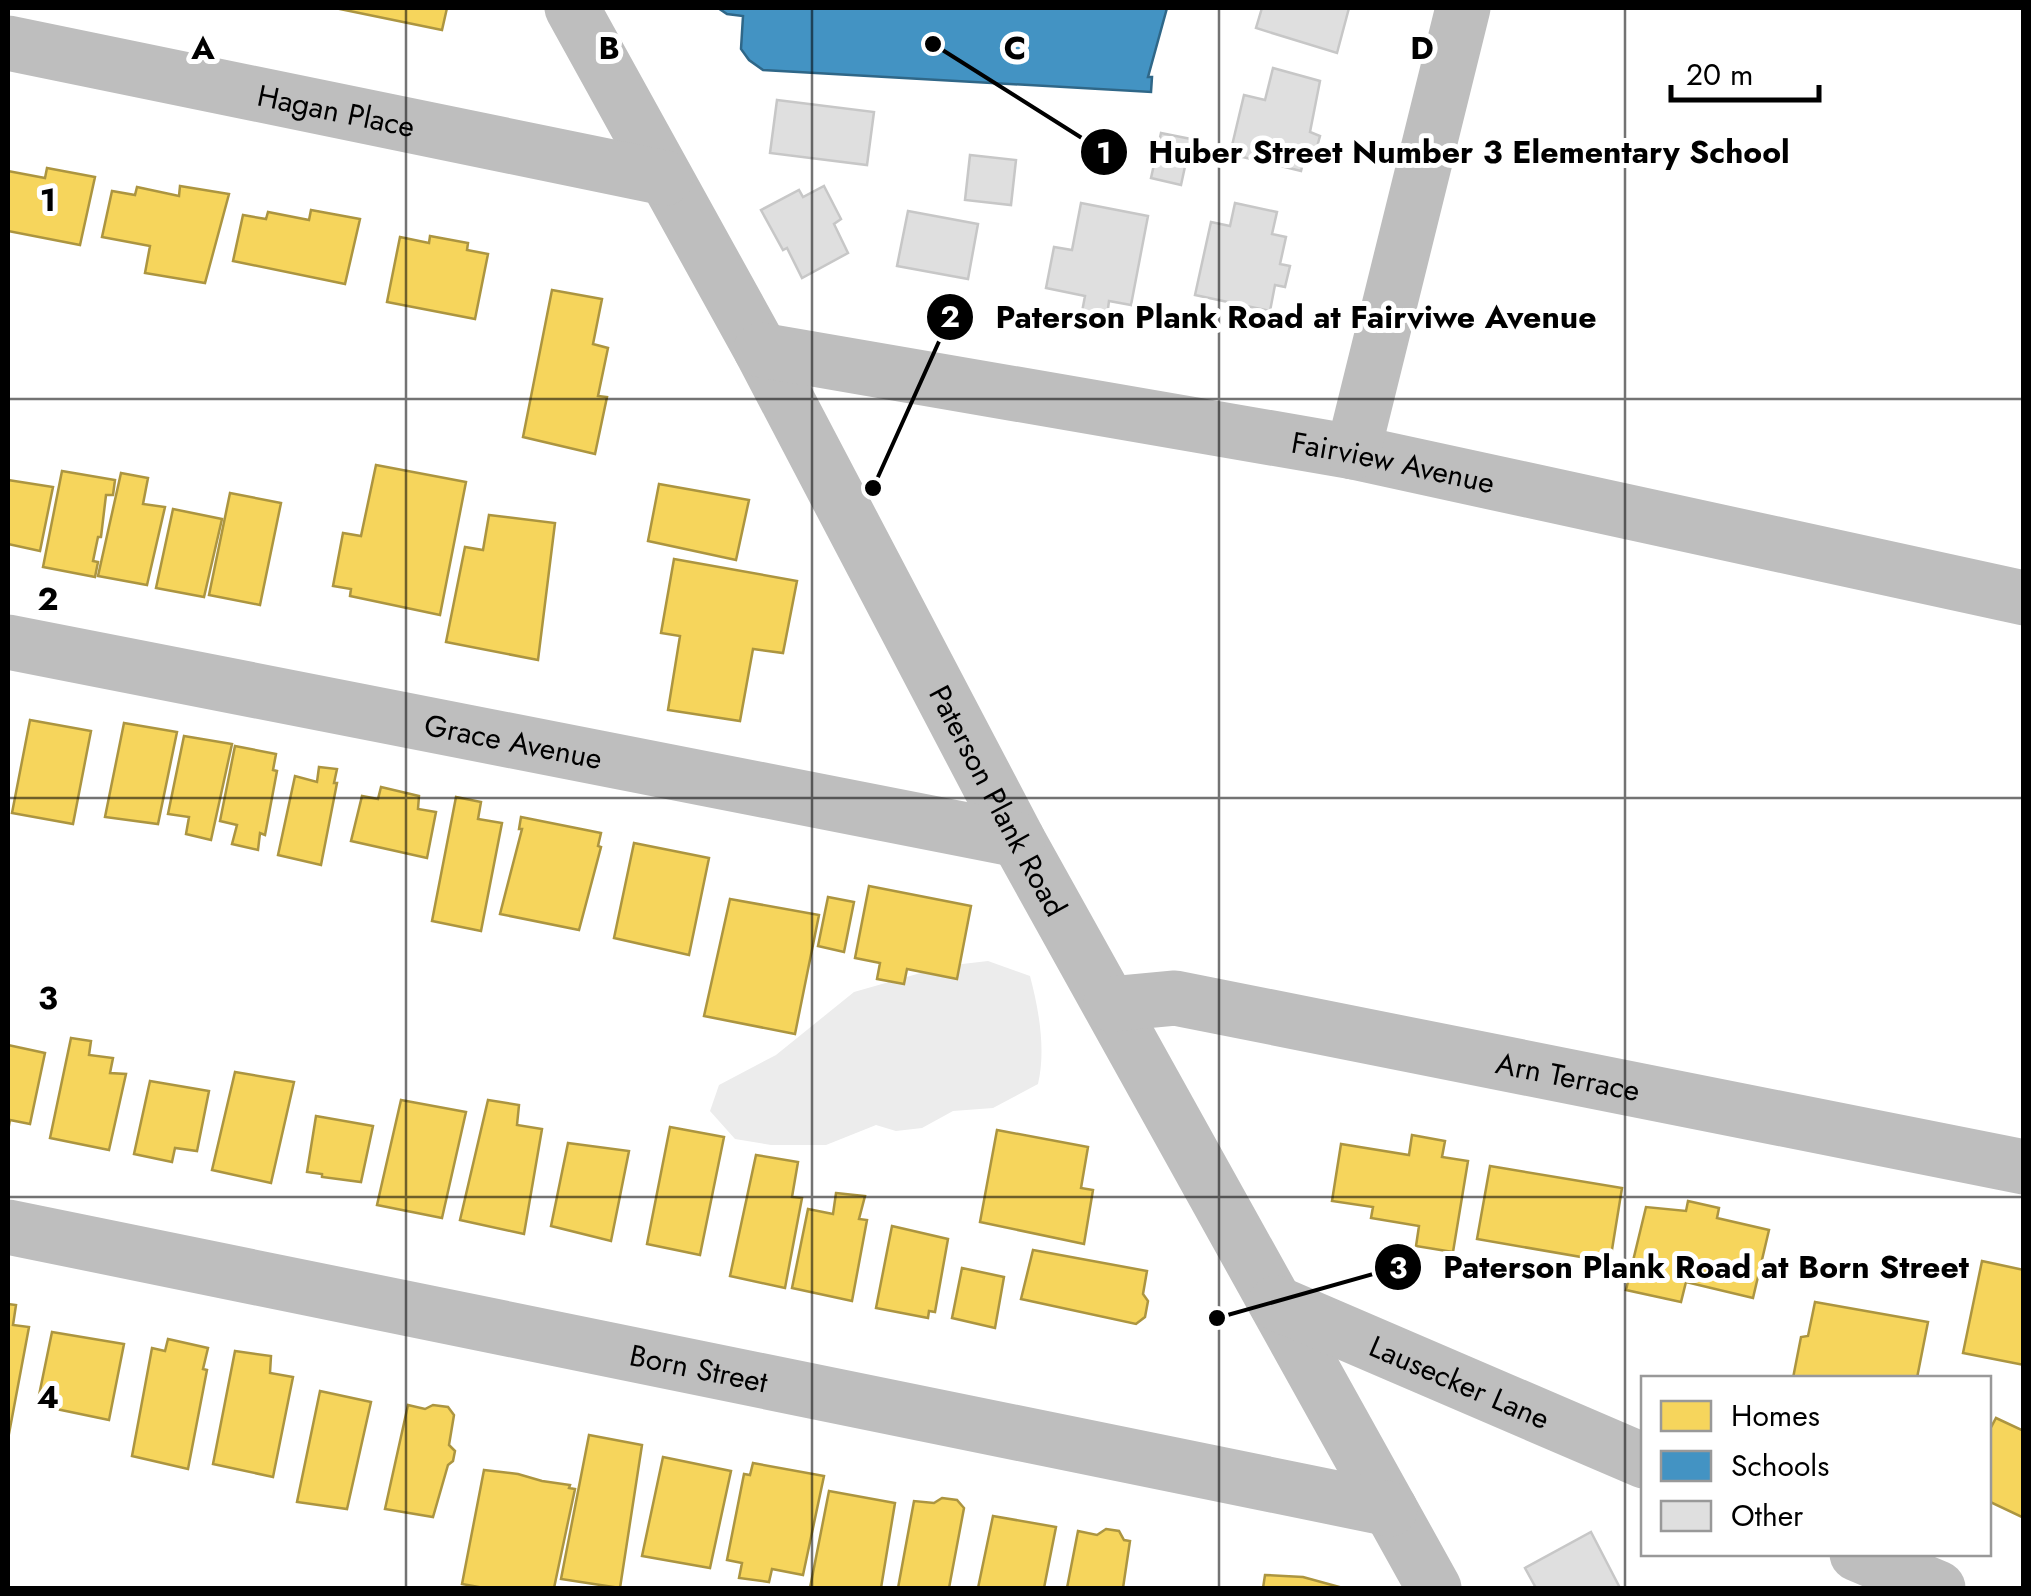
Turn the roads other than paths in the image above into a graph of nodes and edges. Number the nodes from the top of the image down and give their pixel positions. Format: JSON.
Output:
{"nodes":[{"id":1,"x":572,"y":8,"type":"edge"},
{"id":2,"x":1463,"y":8,"type":"edge"},
{"id":3,"x":8,"y":43,"type":"edge"},
{"id":4,"x":665,"y":178,"type":"junction"},
{"id":5,"x":761,"y":350,"type":"junction"},
{"id":6,"x":1352,"y":452,"type":"junction"},
{"id":7,"x":2024,"y":598,"type":"edge"},
{"id":8,"x":8,"y":642,"type":"edge"},
{"id":9,"x":1018,"y":840,"type":"junction"},
{"id":10,"x":1111,"y":1004,"type":"junction"},
{"id":11,"x":2024,"y":1167,"type":"edge"},
{"id":12,"x":8,"y":1227,"type":"edge"},
{"id":13,"x":1276,"y":1302,"type":"junction"},
{"id":14,"x":1641,"y":1460,"type":"edge"},
{"id":15,"x":1390,"y":1510,"type":"junction"},
{"id":16,"x":1862,"y":1556,"type":"edge"},
{"id":17,"x":1434,"y":1588,"type":"edge"},
{"id":18,"x":1938,"y":1588,"type":"edge"}],
"edges":[{"from":1,"to":4,"type":"street","name":"Paterson Plank Road"},
{"from":2,"to":6,"type":"street"},
{"from":3,"to":4,"type":"street","name":"Hagan Place"},
{"from":4,"to":5,"type":"street","name":"Paterson Plank Road"},
{"from":5,"to":6,"type":"street","name":"Fairview Avenue"},
{"from":5,"to":9,"type":"street","name":"Paterson Plank Road"},
{"from":6,"to":7,"type":"street","name":"Fairview Avenue"},
{"from":8,"to":9,"type":"street","name":"Grace Avenue"},
{"from":9,"to":10,"type":"street","name":"Paterson Plank Road"},
{"from":10,"to":11,"type":"street","name":"Arn Terrace"},
{"from":10,"to":13,"type":"street","name":"Paterson Plank Road"},
{"from":12,"to":15,"type":"street","name":"Born Street"},
{"from":13,"to":14,"type":"street","name":"Lausecker Lane"},
{"from":13,"to":15,"type":"street","name":"Paterson Plank Road"},
{"from":15,"to":17,"type":"street","name":"Paterson Plank Road"},
{"from":16,"to":18,"type":"street"}]}
